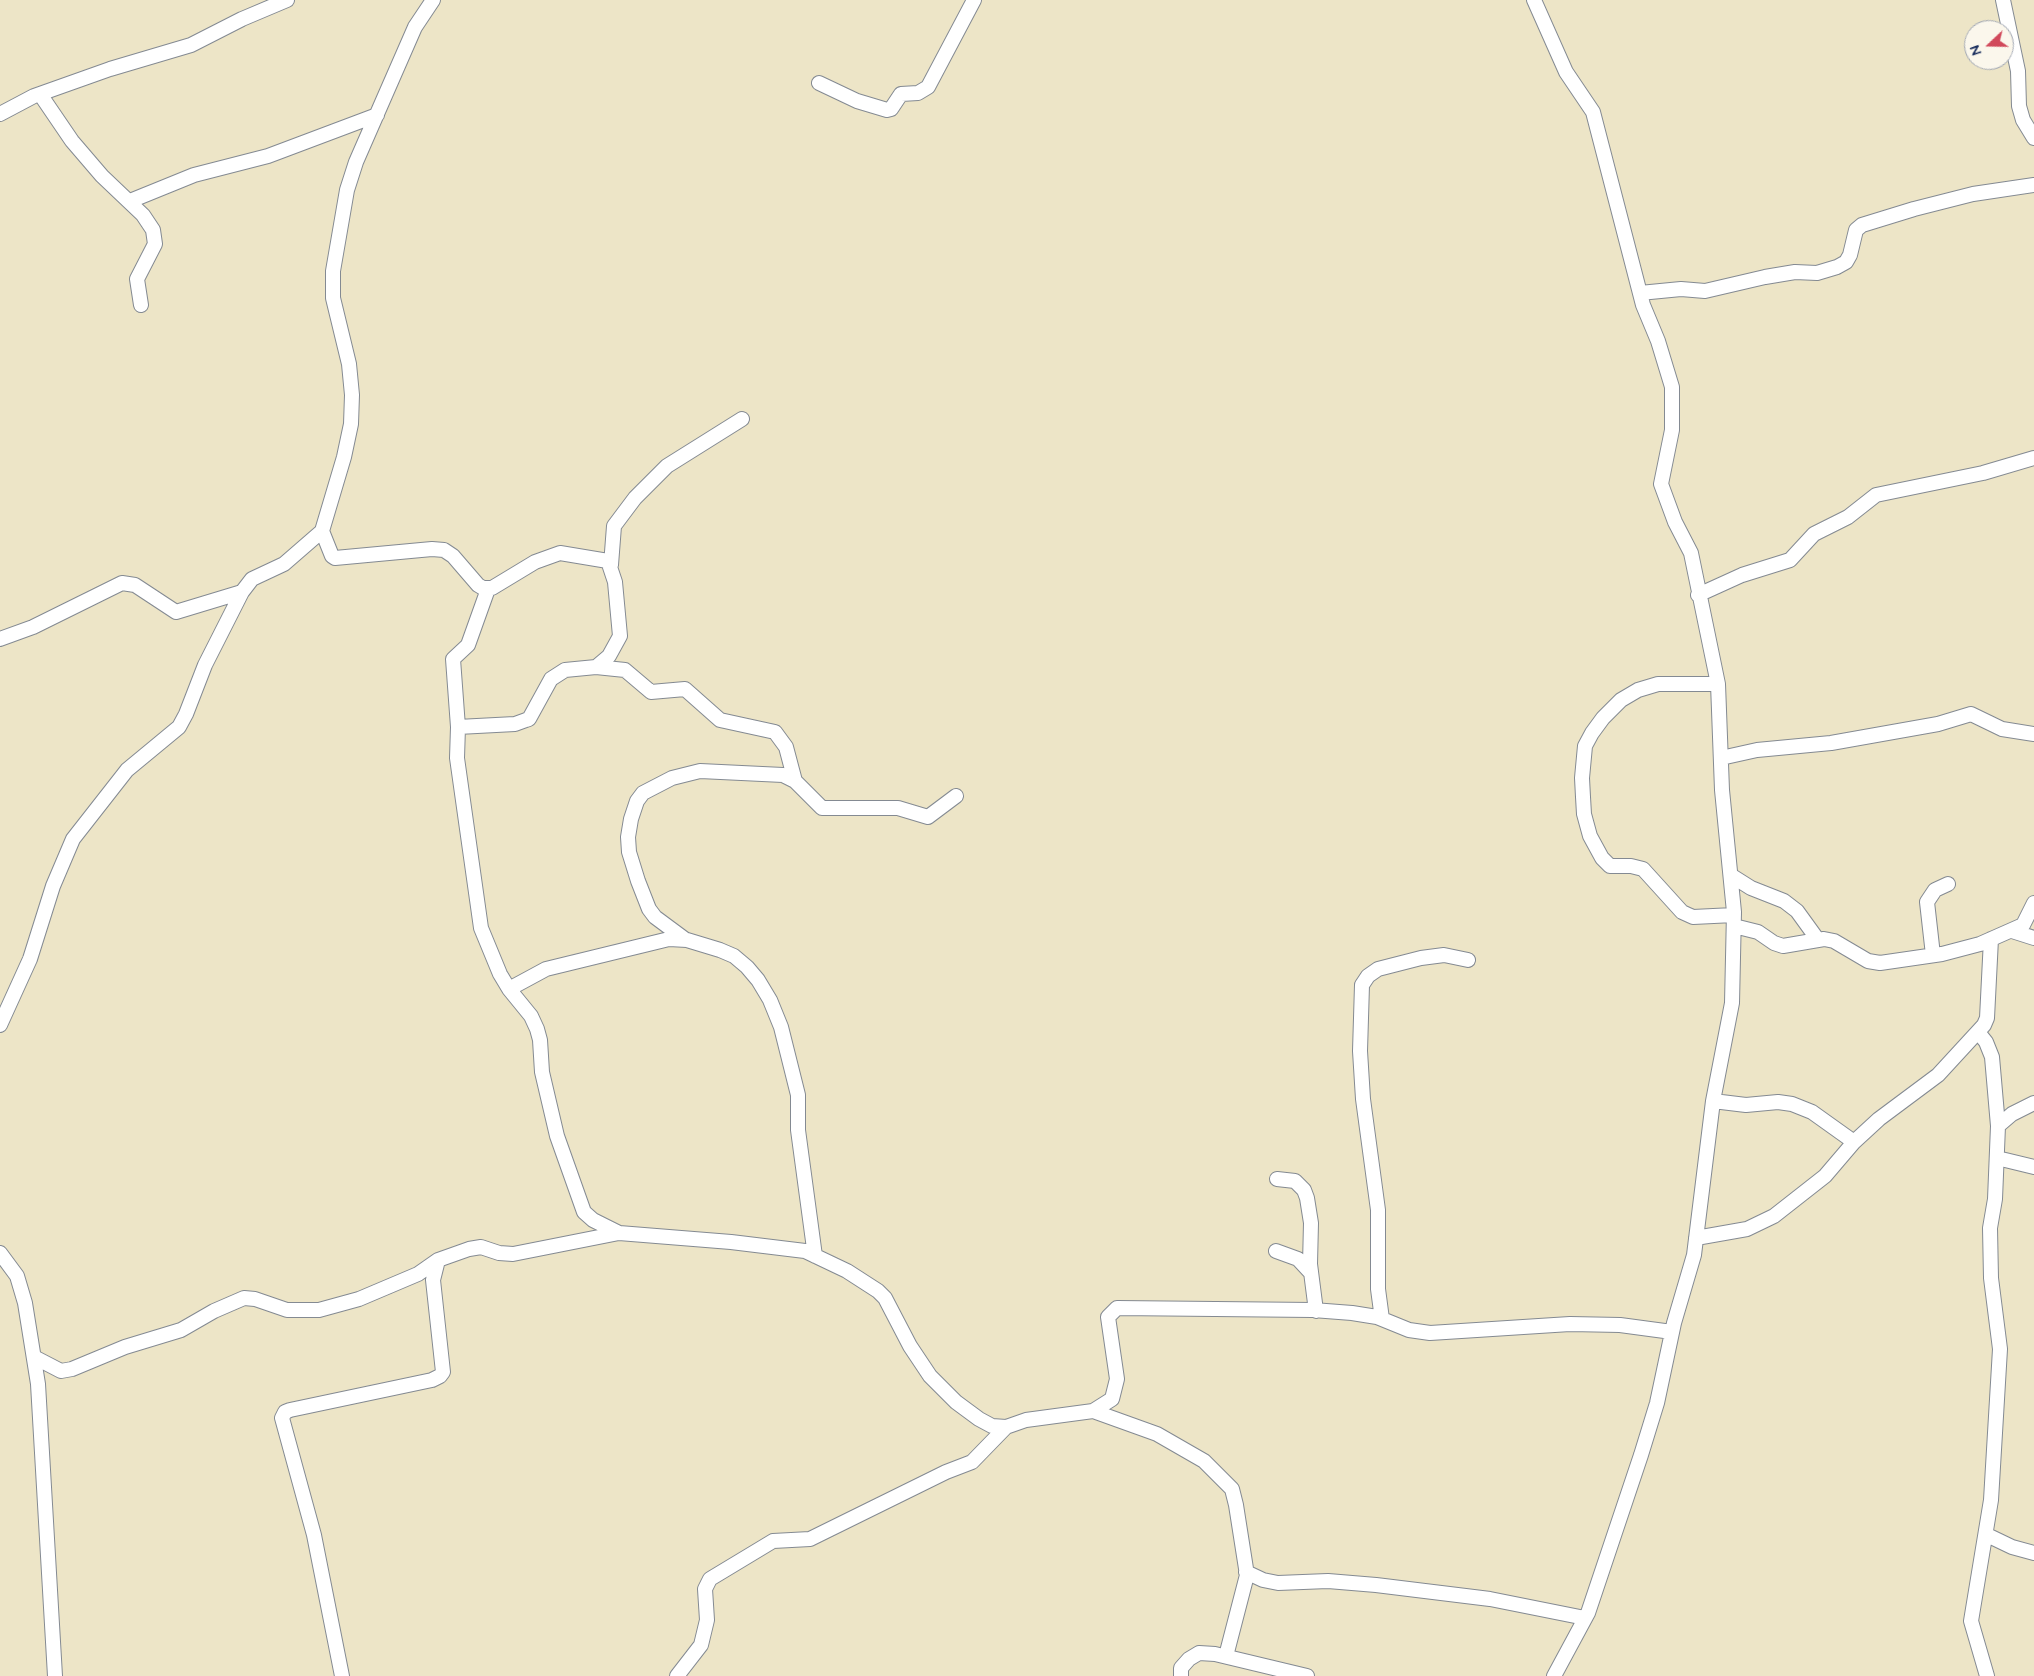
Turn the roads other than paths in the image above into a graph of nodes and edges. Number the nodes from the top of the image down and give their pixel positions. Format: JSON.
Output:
{"nodes":[{"id":1,"x":287,"y":0,"type":"edge"},
{"id":2,"x":433,"y":0,"type":"edge"},
{"id":3,"x":974,"y":0,"type":"edge"},
{"id":4,"x":1534,"y":0,"type":"edge"},
{"id":5,"x":2003,"y":0,"type":"edge"},
{"id":6,"x":819,"y":83,"type":"dead end"},
{"id":7,"x":40,"y":94,"type":"junction"},
{"id":8,"x":2034,"y":110,"type":"edge"},
{"id":9,"x":0,"y":114,"type":"edge"},
{"id":10,"x":377,"y":115,"type":"junction"},
{"id":11,"x":2023,"y":120,"type":"junction"},
{"id":12,"x":2034,"y":138,"type":"edge"},
{"id":13,"x":2034,"y":185,"type":"edge"},
{"id":14,"x":130,"y":202,"type":"junction"},
{"id":15,"x":1640,"y":293,"type":"junction"},
{"id":16,"x":141,"y":305,"type":"dead end"},
{"id":17,"x":742,"y":419,"type":"dead end"},
{"id":18,"x":2034,"y":458,"type":"edge"},
{"id":19,"x":322,"y":531,"type":"junction"},
{"id":20,"x":610,"y":565,"type":"junction"},
{"id":21,"x":488,"y":589,"type":"junction"},
{"id":22,"x":242,"y":592,"type":"junction"},
{"id":23,"x":1698,"y":595,"type":"junction"},
{"id":24,"x":0,"y":639,"type":"edge"},
{"id":25,"x":596,"y":668,"type":"junction"},
{"id":26,"x":1718,"y":684,"type":"junction"},
{"id":27,"x":458,"y":727,"type":"junction"},
{"id":28,"x":2034,"y":734,"type":"edge"},
{"id":29,"x":1721,"y":758,"type":"junction"},
{"id":30,"x":795,"y":781,"type":"junction"},
{"id":31,"x":956,"y":796,"type":"dead end"},
{"id":32,"x":1732,"y":876,"type":"junction"},
{"id":33,"x":1948,"y":884,"type":"dead end"},
{"id":34,"x":2034,"y":903,"type":"edge"},
{"id":35,"x":1734,"y":920,"type":"junction"},
{"id":36,"x":2012,"y":931,"type":"junction"},
{"id":37,"x":2034,"y":938,"type":"edge"},
{"id":38,"x":1991,"y":939,"type":"junction"},
{"id":39,"x":687,"y":940,"type":"junction"},
{"id":40,"x":1818,"y":940,"type":"junction"},
{"id":41,"x":1933,"y":955,"type":"junction"},
{"id":42,"x":1468,"y":960,"type":"dead end"},
{"id":43,"x":509,"y":989,"type":"junction"},
{"id":44,"x":0,"y":1024,"type":"edge"},
{"id":45,"x":1978,"y":1032,"type":"junction"},
{"id":46,"x":1714,"y":1101,"type":"junction"},
{"id":47,"x":2034,"y":1103,"type":"edge"},
{"id":48,"x":1998,"y":1126,"type":"junction"},
{"id":49,"x":1854,"y":1142,"type":"junction"},
{"id":50,"x":1997,"y":1158,"type":"junction"},
{"id":51,"x":2034,"y":1167,"type":"edge"},
{"id":52,"x":1277,"y":1179,"type":"dead end"},
{"id":53,"x":619,"y":1233,"type":"junction"},
{"id":54,"x":1696,"y":1238,"type":"junction"},
{"id":55,"x":1276,"y":1251,"type":"dead end"},
{"id":56,"x":0,"y":1253,"type":"edge"},
{"id":57,"x":815,"y":1256,"type":"junction"},
{"id":58,"x":438,"y":1260,"type":"junction"},
{"id":59,"x":1311,"y":1274,"type":"junction"},
{"id":60,"x":1316,"y":1311,"type":"junction"},
{"id":61,"x":1382,"y":1319,"type":"junction"},
{"id":62,"x":1672,"y":1332,"type":"junction"},
{"id":63,"x":34,"y":1357,"type":"junction"},
{"id":64,"x":1093,"y":1412,"type":"junction"},
{"id":65,"x":1006,"y":1427,"type":"junction"},
{"id":66,"x":1987,"y":1535,"type":"junction"},
{"id":67,"x":2034,"y":1553,"type":"edge"},
{"id":68,"x":1246,"y":1572,"type":"junction"},
{"id":69,"x":1585,"y":1618,"type":"junction"},
{"id":70,"x":1226,"y":1656,"type":"junction"},
{"id":71,"x":55,"y":1676,"type":"edge"},
{"id":72,"x":342,"y":1676,"type":"edge"},
{"id":73,"x":677,"y":1676,"type":"edge"},
{"id":74,"x":1180,"y":1676,"type":"edge"},
{"id":75,"x":1307,"y":1676,"type":"edge"},
{"id":76,"x":1554,"y":1676,"type":"edge"},
{"id":77,"x":1987,"y":1676,"type":"edge"}],
"edges":[{"from":1,"to":7,"type":"street"},
{"from":2,"to":10,"type":"street"},
{"from":3,"to":6,"type":"street"},
{"from":4,"to":15,"type":"street"},
{"from":5,"to":11,"type":"street"},
{"from":7,"to":9,"type":"street"},
{"from":7,"to":14,"type":"street"},
{"from":8,"to":11,"type":"street"},
{"from":10,"to":14,"type":"street"},
{"from":10,"to":19,"type":"street"},
{"from":11,"to":12,"type":"street"},
{"from":13,"to":15,"type":"street"},
{"from":14,"to":16,"type":"street"},
{"from":15,"to":23,"type":"street"},
{"from":17,"to":20,"type":"street"},
{"from":18,"to":23,"type":"street"},
{"from":19,"to":21,"type":"street"},
{"from":19,"to":22,"type":"street"},
{"from":20,"to":21,"type":"street"},
{"from":20,"to":25,"type":"street"},
{"from":21,"to":27,"type":"street"},
{"from":22,"to":24,"type":"street"},
{"from":22,"to":44,"type":"street"},
{"from":23,"to":26,"type":"street"},
{"from":25,"to":27,"type":"street"},
{"from":25,"to":30,"type":"street"},
{"from":26,"to":29,"type":"street"},
{"from":26,"to":35,"type":"street"},
{"from":27,"to":43,"type":"street"},
{"from":28,"to":29,"type":"street"},
{"from":29,"to":32,"type":"street"},
{"from":30,"to":31,"type":"street"},
{"from":30,"to":39,"type":"street"},
{"from":32,"to":35,"type":"street"},
{"from":32,"to":40,"type":"street"},
{"from":33,"to":41,"type":"street"},
{"from":34,"to":36,"type":"street"},
{"from":35,"to":40,"type":"street"},
{"from":35,"to":46,"type":"street"},
{"from":36,"to":37,"type":"street"},
{"from":36,"to":38,"type":"street"},
{"from":38,"to":41,"type":"street"},
{"from":38,"to":45,"type":"street"},
{"from":39,"to":43,"type":"street"},
{"from":39,"to":57,"type":"street"},
{"from":40,"to":41,"type":"street"},
{"from":42,"to":61,"type":"street"},
{"from":43,"to":53,"type":"street"},
{"from":45,"to":48,"type":"street"},
{"from":45,"to":49,"type":"street"},
{"from":46,"to":49,"type":"street"},
{"from":46,"to":54,"type":"street"},
{"from":47,"to":48,"type":"street"},
{"from":48,"to":50,"type":"street"},
{"from":49,"to":54,"type":"street"},
{"from":50,"to":51,"type":"street"},
{"from":50,"to":66,"type":"street"},
{"from":52,"to":59,"type":"street"},
{"from":53,"to":57,"type":"street"},
{"from":53,"to":58,"type":"street"},
{"from":54,"to":62,"type":"street"},
{"from":55,"to":59,"type":"street"},
{"from":56,"to":63,"type":"street"},
{"from":57,"to":65,"type":"street"},
{"from":58,"to":63,"type":"street"},
{"from":58,"to":72,"type":"street"},
{"from":59,"to":60,"type":"street"},
{"from":60,"to":61,"type":"street"},
{"from":60,"to":64,"type":"street"},
{"from":61,"to":62,"type":"street"},
{"from":62,"to":69,"type":"street"},
{"from":63,"to":71,"type":"street"},
{"from":64,"to":65,"type":"street"},
{"from":64,"to":68,"type":"street"},
{"from":65,"to":73,"type":"street"},
{"from":66,"to":67,"type":"street"},
{"from":66,"to":77,"type":"street"},
{"from":68,"to":69,"type":"street"},
{"from":68,"to":70,"type":"street"},
{"from":69,"to":76,"type":"street"},
{"from":70,"to":74,"type":"street"},
{"from":70,"to":75,"type":"street"}]}
